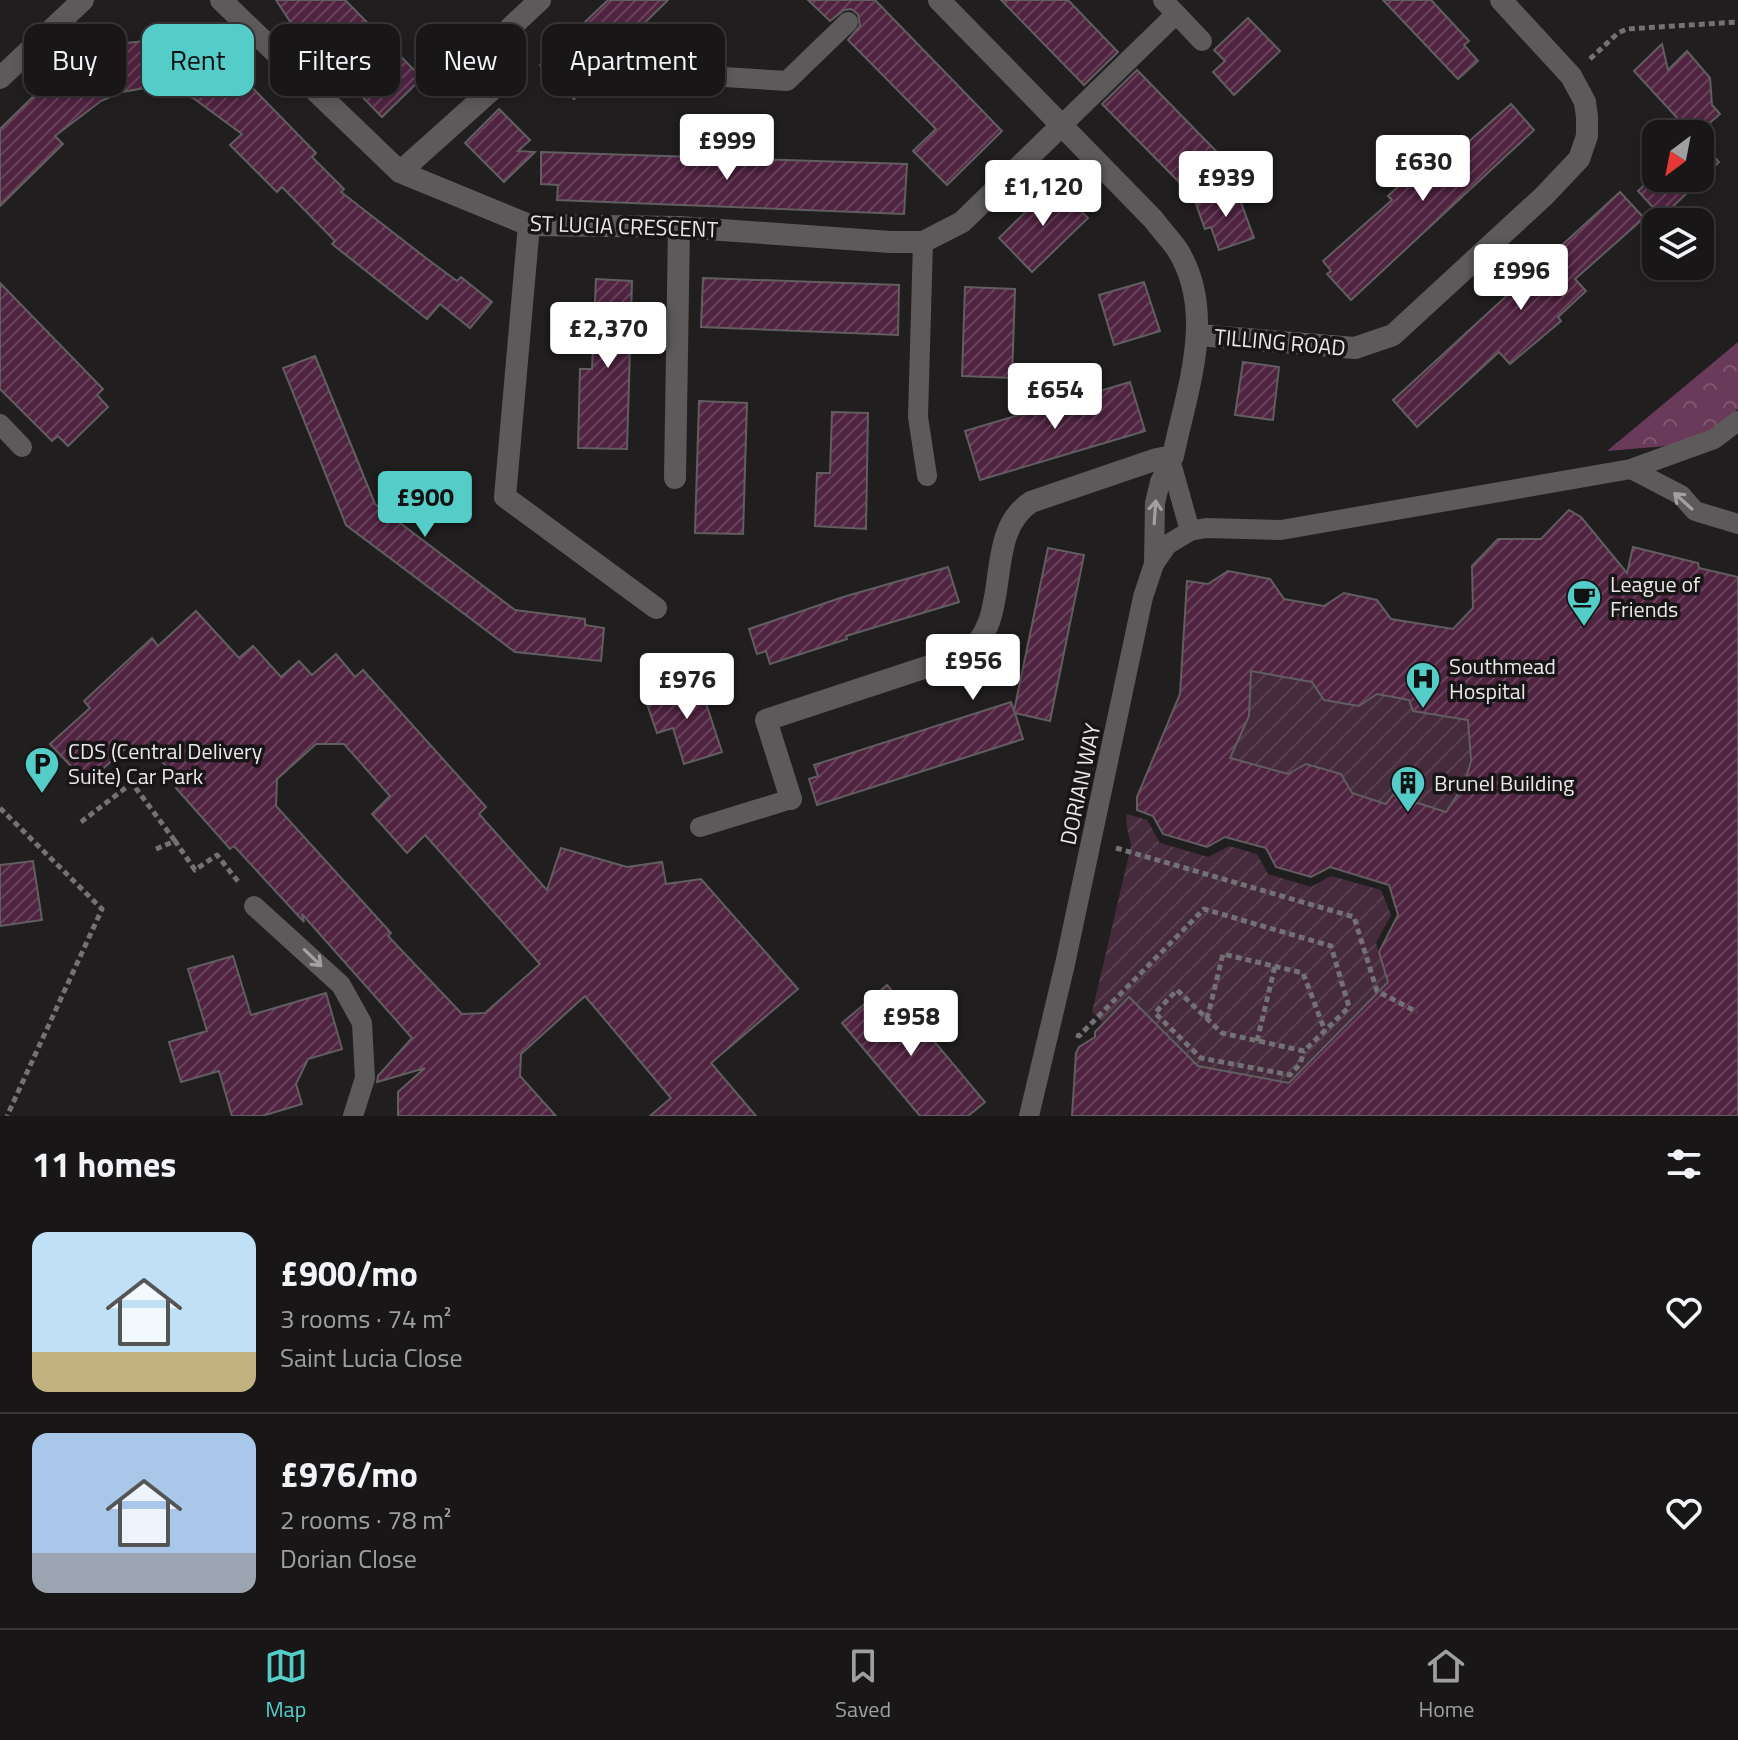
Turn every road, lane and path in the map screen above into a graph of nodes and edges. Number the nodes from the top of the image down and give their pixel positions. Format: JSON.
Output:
{"nodes":[{"id":1,"x":221,"y":0,"type":"edge"},
{"id":2,"x":540,"y":0,"type":"edge"},
{"id":3,"x":939,"y":0,"type":"edge"},
{"id":4,"x":1501,"y":0,"type":"edge"},
{"id":5,"x":75,"y":2,"type":"edge"},
{"id":6,"x":1169,"y":7,"type":"edge"},
{"id":7,"x":848,"y":22,"type":"dead end"},
{"id":8,"x":1738,"y":22,"type":"edge"},
{"id":9,"x":1202,"y":41,"type":"dead end"},
{"id":10,"x":1571,"y":76,"type":"junction"},
{"id":11,"x":725,"y":77,"type":"edge"},
{"id":12,"x":0,"y":78,"type":"edge"},
{"id":13,"x":1062,"y":125,"type":"junction"},
{"id":14,"x":400,"y":172,"type":"junction"},
{"id":15,"x":529,"y":225,"type":"junction"},
{"id":16,"x":679,"y":227,"type":"junction"},
{"id":17,"x":923,"y":242,"type":"junction"},
{"id":18,"x":1198,"y":335,"type":"junction"},
{"id":19,"x":1738,"y":421,"type":"edge"},
{"id":20,"x":0,"y":424,"type":"edge"},
{"id":21,"x":22,"y":447,"type":"dead end"},
{"id":22,"x":1172,"y":459,"type":"junction"},
{"id":23,"x":1631,"y":469,"type":"junction"},
{"id":24,"x":927,"y":476,"type":"dead end"},
{"id":25,"x":675,"y":478,"type":"dead end"},
{"id":26,"x":1738,"y":524,"type":"edge"},
{"id":27,"x":1190,"y":531,"type":"junction"},
{"id":28,"x":1154,"y":564,"type":"junction"},
{"id":29,"x":656,"y":608,"type":"dead end"},
{"id":30,"x":791,"y":799,"type":"joint"},
{"id":31,"x":0,"y":808,"type":"edge"},
{"id":32,"x":81,"y":822,"type":"dead end"},
{"id":33,"x":700,"y":827,"type":"dead end"},
{"id":34,"x":175,"y":841,"type":"junction"},
{"id":35,"x":1092,"y":841,"type":"junction"},
{"id":36,"x":156,"y":849,"type":"dead end"},
{"id":37,"x":232,"y":874,"type":"dead end"},
{"id":38,"x":254,"y":906,"type":"dead end"},
{"id":39,"x":1275,"y":966,"type":"junction"},
{"id":40,"x":1417,"y":1012,"type":"dead end"},
{"id":41,"x":1207,"y":1019,"type":"junction"},
{"id":42,"x":1051,"y":1028,"type":"junction"},
{"id":43,"x":1325,"y":1031,"type":"junction"},
{"id":44,"x":1257,"y":1041,"type":"junction"},
{"id":45,"x":1304,"y":1051,"type":"junction"},
{"id":46,"x":7,"y":1116,"type":"edge"},
{"id":47,"x":353,"y":1116,"type":"edge"},
{"id":48,"x":1029,"y":1116,"type":"edge"}],
"edges":[{"from":1,"to":14,"type":"street","name":"ST LUCIA CRESCENT"},
{"from":2,"to":14,"type":"street"},
{"from":3,"to":13,"type":"street"},
{"from":4,"to":10,"type":"street","name":"TILLING ROAD"},
{"from":5,"to":12,"type":"street"},
{"from":6,"to":9,"type":"lane"},
{"from":6,"to":13,"type":"lane"},
{"from":7,"to":11,"type":"lane"},
{"from":8,"to":10,"type":"path"},
{"from":10,"to":18,"type":"street","name":"TILLING ROAD"},
{"from":13,"to":17,"type":"street","name":"ST LUCIA CRESCENT"},
{"from":13,"to":18,"type":"street"},
{"from":14,"to":15,"type":"street","name":"ST LUCIA CRESCENT"},
{"from":15,"to":16,"type":"street","name":"ST LUCIA CRESCENT"},
{"from":15,"to":29,"type":"street"},
{"from":16,"to":17,"type":"street","name":"ST LUCIA CRESCENT"},
{"from":16,"to":25,"type":"street"},
{"from":17,"to":24,"type":"lane"},
{"from":18,"to":22,"type":"street"},
{"from":19,"to":23,"type":"lane"},
{"from":20,"to":21,"type":"lane"},
{"from":22,"to":27,"type":"lane"},
{"from":28,"to":22,"type":"lane","name":"DORIAN WAY","one_way":true},
{"from":22,"to":30,"type":"street"},
{"from":26,"to":23,"type":"lane","one_way":true},
{"from":23,"to":27,"type":"lane"},
{"from":27,"to":28,"type":"lane"},
{"from":28,"to":35,"type":"lane","name":"DORIAN WAY"},
{"from":30,"to":33,"type":"lane"},
{"from":31,"to":46,"type":"path"},
{"from":32,"to":34,"type":"path"},
{"from":34,"to":36,"type":"path"},
{"from":34,"to":37,"type":"path"},
{"from":35,"to":40,"type":"path"},
{"from":35,"to":42,"type":"lane","name":"DORIAN WAY"},
{"from":38,"to":47,"type":"lane","one_way":true},
{"from":39,"to":41,"type":"path"},
{"from":39,"to":43,"type":"path"},
{"from":39,"to":44,"type":"path"},
{"from":41,"to":44,"type":"path"},
{"from":41,"to":45,"type":"path"},
{"from":42,"to":43,"type":"path"},
{"from":42,"to":48,"type":"lane","name":"DORIAN WAY"},
{"from":43,"to":45,"type":"path"},
{"from":44,"to":45,"type":"path"}]}
